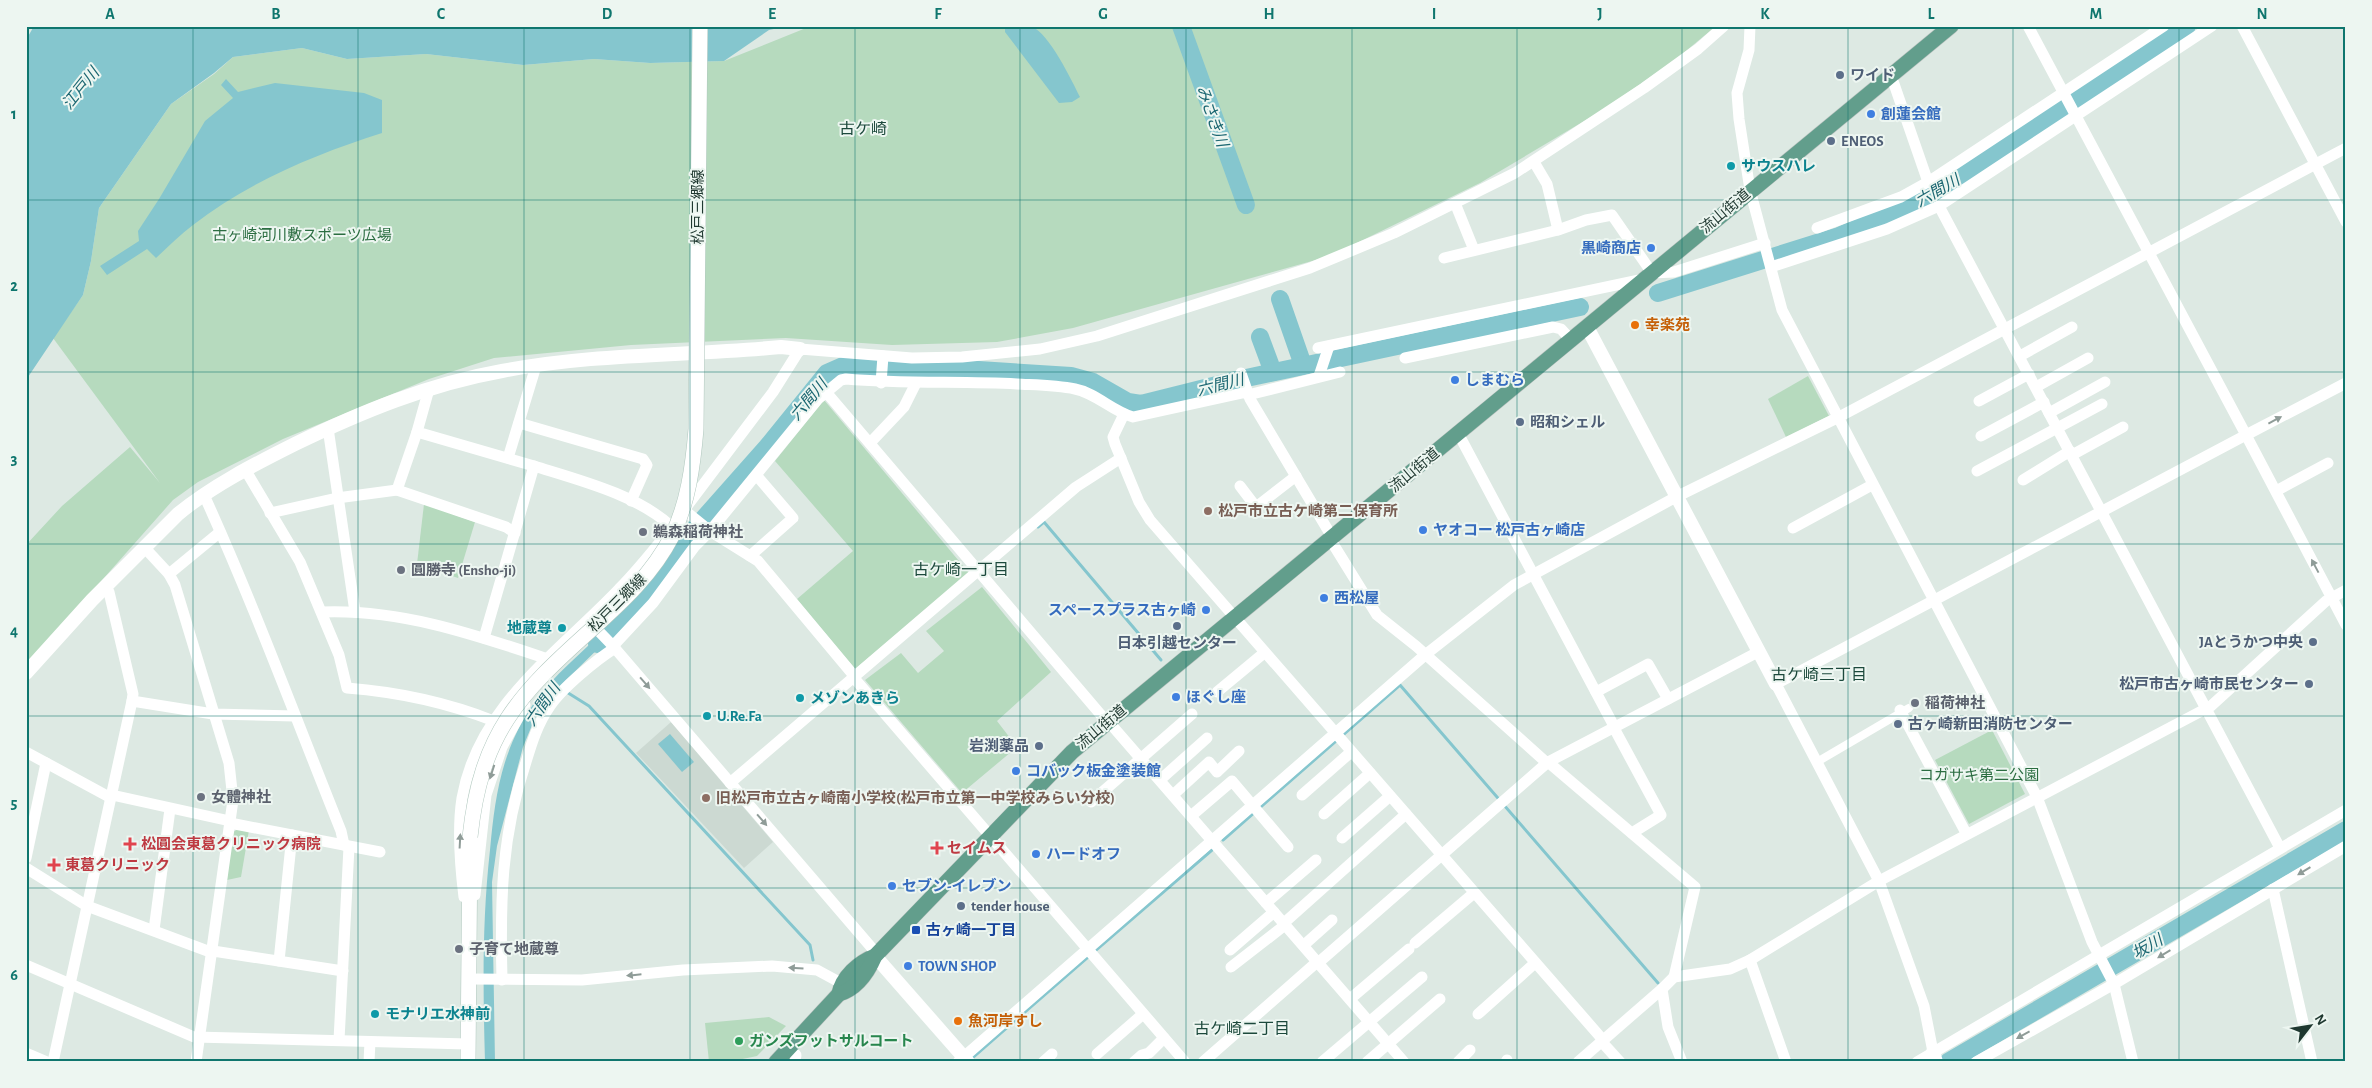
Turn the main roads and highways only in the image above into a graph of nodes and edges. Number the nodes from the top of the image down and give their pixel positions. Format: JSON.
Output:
{"nodes":[{"id":1,"x":700,"y":26,"type":"edge"},
{"id":2,"x":1951,"y":26,"type":"edge"},
{"id":3,"x":792,"y":1055,"type":"edge"},
{"id":4,"x":468,"y":1062,"type":"edge"},
{"id":5,"x":776,"y":1062,"type":"edge"}],
"edges":[{"from":1,"to":4,"type":"main road","name":"松戸三郷線","bridge":true},
{"from":2,"to":3,"type":"main road","name":"流山街道"},
{"from":3,"to":5,"type":"main road","name":"流山街道"}]}
